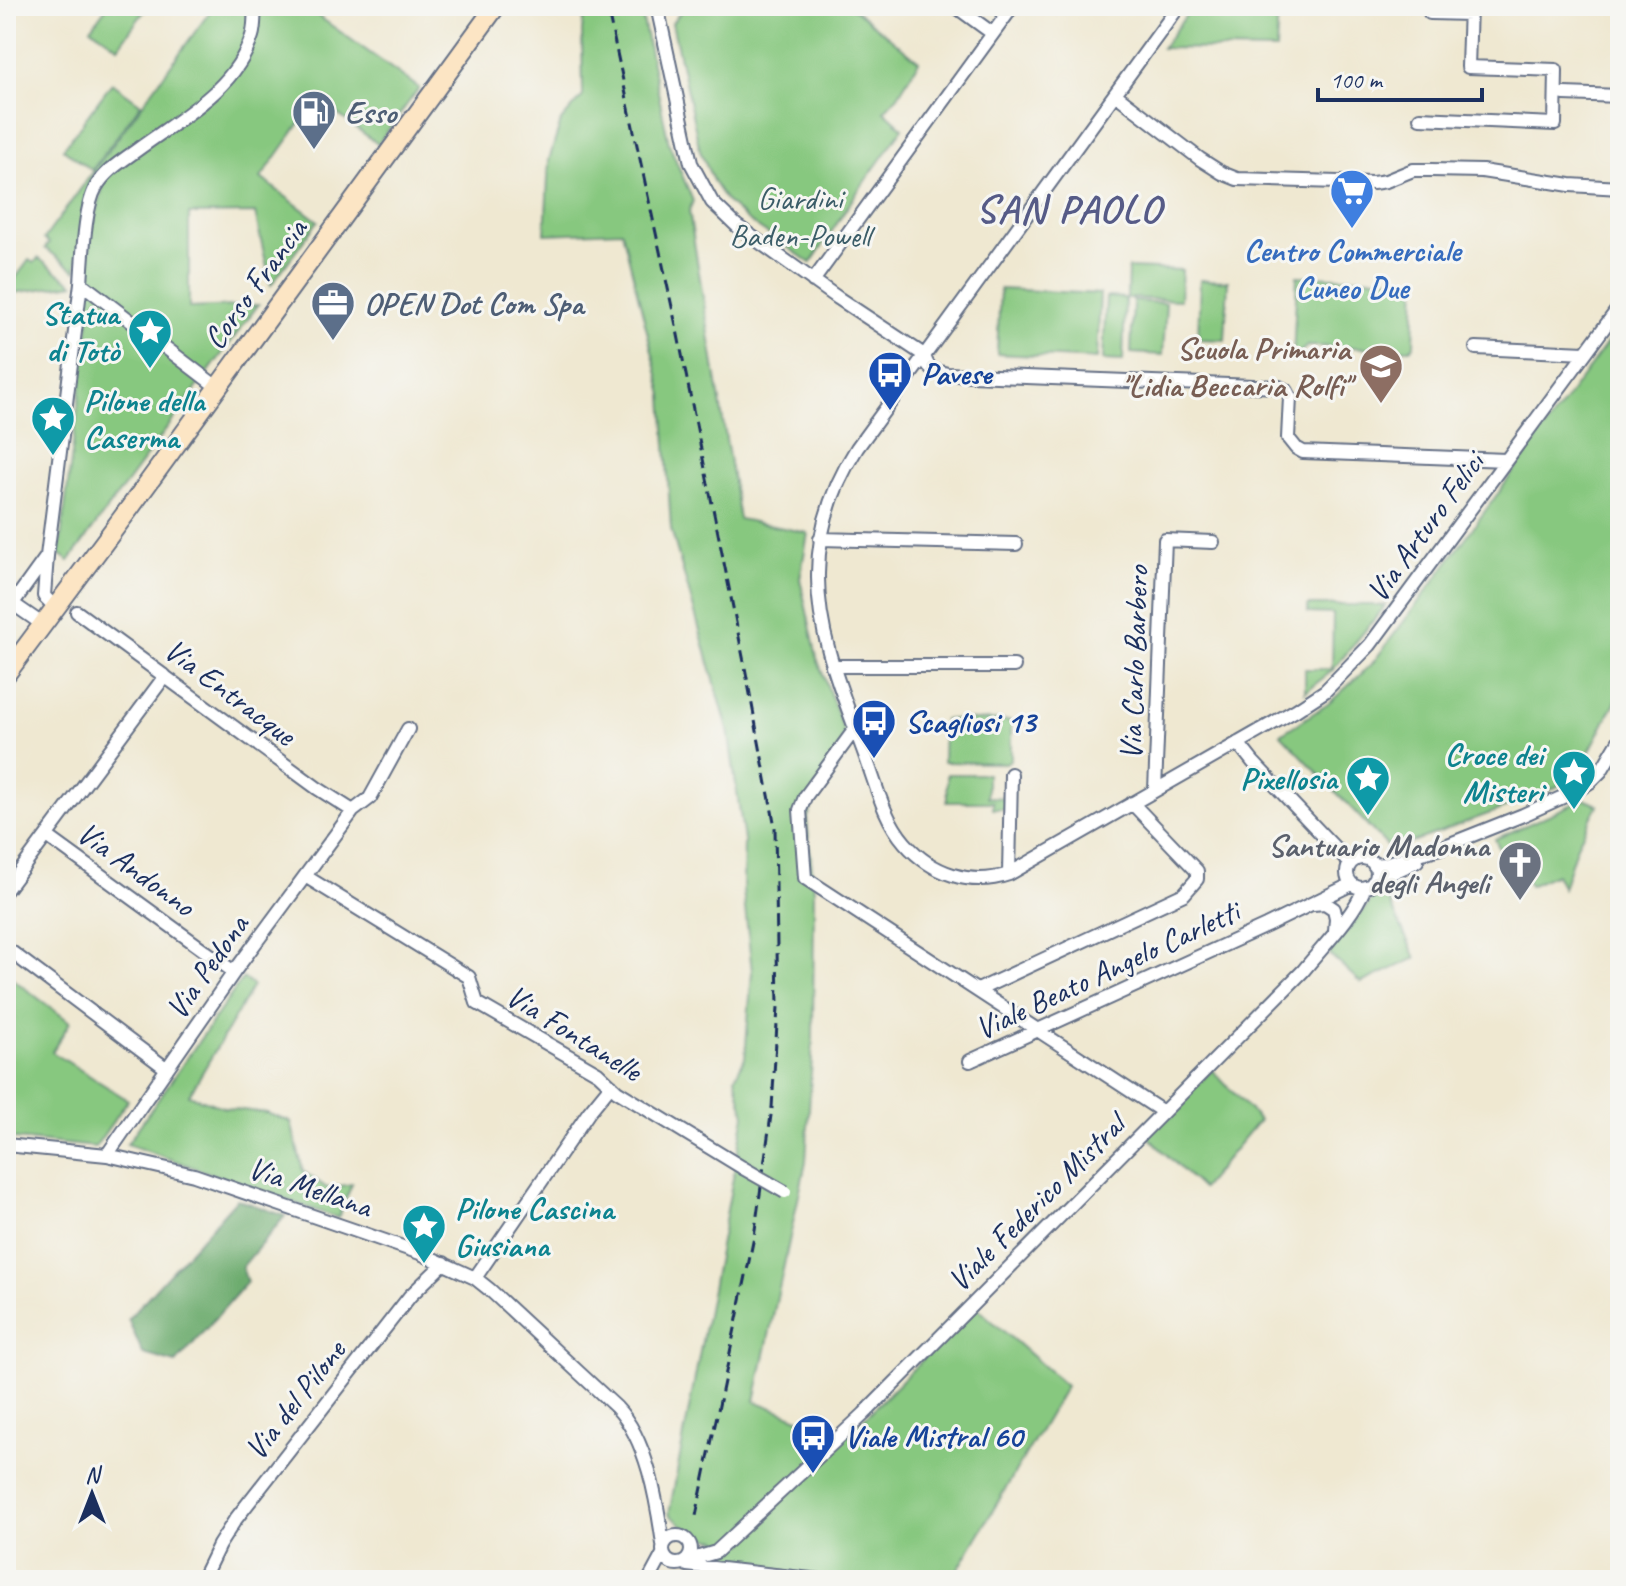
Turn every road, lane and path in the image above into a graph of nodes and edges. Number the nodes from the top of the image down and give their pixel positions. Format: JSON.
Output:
{"nodes":[{"id":1,"x":255,"y":6,"type":"edge"},
{"id":2,"x":496,"y":6,"type":"edge"},
{"id":3,"x":657,"y":6,"type":"edge"},
{"id":4,"x":955,"y":6,"type":"edge"},
{"id":5,"x":1013,"y":6,"type":"edge"},
{"id":6,"x":1179,"y":6,"type":"edge"},
{"id":7,"x":1470,"y":10,"type":"edge"},
{"id":8,"x":1430,"y":13,"type":"dead end"},
{"id":9,"x":992,"y":33,"type":"junction"},
{"id":10,"x":1115,"y":94,"type":"junction"},
{"id":11,"x":1564,"y":94,"type":"dead end"},
{"id":12,"x":1620,"y":96,"type":"edge"},
{"id":13,"x":1420,"y":118,"type":"dead end"},
{"id":14,"x":1620,"y":188,"type":"edge"},
{"id":15,"x":813,"y":281,"type":"junction"},
{"id":16,"x":81,"y":283,"type":"junction"},
{"id":17,"x":1620,"y":306,"type":"edge"},
{"id":18,"x":1476,"y":348,"type":"dead end"},
{"id":19,"x":1585,"y":353,"type":"junction"},
{"id":20,"x":924,"y":355,"type":"junction"},
{"id":21,"x":217,"y":387,"type":"junction"},
{"id":22,"x":1506,"y":460,"type":"junction"},
{"id":23,"x":820,"y":539,"type":"junction"},
{"id":24,"x":1213,"y":542,"type":"dead end"},
{"id":25,"x":1016,"y":544,"type":"dead end"},
{"id":26,"x":47,"y":556,"type":"junction"},
{"id":27,"x":10,"y":601,"type":"edge"},
{"id":28,"x":55,"y":607,"type":"junction"},
{"id":29,"x":77,"y":612,"type":"dead end"},
{"id":30,"x":42,"y":624,"type":"junction"},
{"id":31,"x":832,"y":666,"type":"junction"},
{"id":32,"x":1014,"y":666,"type":"dead end"},
{"id":33,"x":6,"y":674,"type":"edge"},
{"id":34,"x":165,"y":676,"type":"junction"},
{"id":35,"x":408,"y":729,"type":"dead end"},
{"id":36,"x":855,"y":729,"type":"junction"},
{"id":37,"x":1620,"y":739,"type":"edge"},
{"id":38,"x":1238,"y":743,"type":"junction"},
{"id":39,"x":1011,"y":774,"type":"dead end"},
{"id":40,"x":1155,"y":790,"type":"junction"},
{"id":41,"x":1132,"y":803,"type":"junction"},
{"id":42,"x":353,"y":811,"type":"junction"},
{"id":43,"x":47,"y":836,"type":"junction"},
{"id":44,"x":1440,"y":848,"type":"junction"},
{"id":45,"x":1350,"y":864,"type":"junction"},
{"id":46,"x":1374,"y":865,"type":"junction"},
{"id":47,"x":1009,"y":874,"type":"junction"},
{"id":48,"x":305,"y":876,"type":"junction"},
{"id":49,"x":1363,"y":884,"type":"junction"},
{"id":50,"x":6,"y":890,"type":"edge"},
{"id":51,"x":1310,"y":904,"type":"junction"},
{"id":52,"x":1335,"y":932,"type":"junction"},
{"id":53,"x":6,"y":948,"type":"edge"},
{"id":54,"x":234,"y":972,"type":"junction"},
{"id":55,"x":978,"y":990,"type":"junction"},
{"id":56,"x":1038,"y":1030,"type":"junction"},
{"id":57,"x":970,"y":1061,"type":"dead end"},
{"id":58,"x":167,"y":1069,"type":"junction"},
{"id":59,"x":611,"y":1085,"type":"junction"},
{"id":60,"x":1163,"y":1112,"type":"junction"},
{"id":61,"x":6,"y":1145,"type":"edge"},
{"id":62,"x":107,"y":1155,"type":"junction"},
{"id":63,"x":788,"y":1193,"type":"dead end"},
{"id":64,"x":444,"y":1263,"type":"junction"},
{"id":65,"x":475,"y":1278,"type":"junction"},
{"id":66,"x":659,"y":1516,"type":"junction"},
{"id":67,"x":680,"y":1536,"type":"junction"},
{"id":68,"x":728,"y":1542,"type":"junction"},
{"id":69,"x":691,"y":1547,"type":"junction"},
{"id":70,"x":673,"y":1557,"type":"junction"},
{"id":71,"x":202,"y":1580,"type":"edge"},
{"id":72,"x":650,"y":1580,"type":"edge"},
{"id":73,"x":820,"y":1580,"type":"edge"}],
"edges":[{"from":1,"to":16,"type":"street"},
{"from":2,"to":21,"type":"main road","name":"Corso Francia"},
{"from":3,"to":15,"type":"street"},
{"from":4,"to":9,"type":"street"},
{"from":5,"to":9,"type":"street"},
{"from":6,"to":10,"type":"street"},
{"from":7,"to":8,"type":"street"},
{"from":7,"to":13,"type":"street"},
{"from":9,"to":15,"type":"street"},
{"from":10,"to":14,"type":"street"},
{"from":10,"to":20,"type":"street"},
{"from":11,"to":12,"type":"street"},
{"from":15,"to":20,"type":"street"},
{"from":16,"to":21,"type":"street"},
{"from":16,"to":26,"type":"street"},
{"from":17,"to":19,"type":"street","name":"Via Arturo Felici"},
{"from":18,"to":19,"type":"street"},
{"from":19,"to":22,"type":"street","name":"Via Arturo Felici"},
{"from":20,"to":22,"type":"street"},
{"from":20,"to":23,"type":"street"},
{"from":21,"to":28,"type":"main road","name":"Corso Francia"},
{"from":22,"to":38,"type":"street","name":"Via Arturo Felici"},
{"from":23,"to":25,"type":"street"},
{"from":23,"to":31,"type":"street"},
{"from":24,"to":40,"type":"street","name":"Via Carlo Barbero"},
{"from":26,"to":27,"type":"street"},
{"from":26,"to":28,"type":"street"},
{"from":27,"to":30,"type":"street"},
{"from":28,"to":30,"type":"main road","name":"Corso Francia"},
{"from":29,"to":34,"type":"street","name":"Via Entracque"},
{"from":30,"to":33,"type":"main road","name":"Corso Francia"},
{"from":31,"to":32,"type":"street"},
{"from":31,"to":36,"type":"street"},
{"from":34,"to":42,"type":"street","name":"Via Entracque"},
{"from":34,"to":43,"type":"street"},
{"from":35,"to":42,"type":"street","name":"Via Pedona"},
{"from":36,"to":47,"type":"street"},
{"from":36,"to":55,"type":"street"},
{"from":37,"to":44,"type":"street"},
{"from":38,"to":40,"type":"street","name":"Via Arturo Felici"},
{"from":38,"to":45,"type":"street"},
{"from":39,"to":47,"type":"street"},
{"from":40,"to":41,"type":"street","name":"Via Arturo Felici"},
{"from":41,"to":47,"type":"street","name":"Via Arturo Felici"},
{"from":41,"to":55,"type":"street"},
{"from":42,"to":48,"type":"street","name":"Via Pedona"},
{"from":43,"to":50,"type":"street"},
{"from":43,"to":54,"type":"street","name":"Via Andonno"},
{"from":44,"to":46,"type":"street"},
{"from":44,"to":49,"type":"street"},
{"from":45,"to":46,"type":"street"},
{"from":45,"to":49,"type":"street"},
{"from":46,"to":49,"type":"street"},
{"from":48,"to":54,"type":"street","name":"Via Pedona"},
{"from":48,"to":59,"type":"street","name":"Via Fontanelle"},
{"from":49,"to":51,"type":"street","name":"Viale Beato Angelo Carletti"},
{"from":49,"to":52,"type":"street","name":"Viale Federico Mistral"},
{"from":51,"to":52,"type":"street"},
{"from":51,"to":56,"type":"street","name":"Viale Beato Angelo Carletti"},
{"from":52,"to":60,"type":"street","name":"Viale Federico Mistral"},
{"from":53,"to":58,"type":"street"},
{"from":54,"to":58,"type":"street","name":"Via Pedona"},
{"from":55,"to":56,"type":"street"},
{"from":56,"to":57,"type":"street","name":"Viale Beato Angelo Carletti"},
{"from":56,"to":60,"type":"street"},
{"from":58,"to":62,"type":"street","name":"Via Pedona"},
{"from":59,"to":63,"type":"street","name":"Via Fontanelle","bridge":true},
{"from":59,"to":65,"type":"street"},
{"from":60,"to":68,"type":"street","name":"Viale Federico Mistral"},
{"from":61,"to":62,"type":"street","name":"Via Mellana"},
{"from":62,"to":64,"type":"street","name":"Via Mellana"},
{"from":64,"to":65,"type":"street","name":"Via Mellana"},
{"from":64,"to":71,"type":"street","name":"Via del Pilone"},
{"from":65,"to":66,"type":"street","name":"Via Mellana"},
{"from":66,"to":67,"type":"street"},
{"from":66,"to":70,"type":"street","name":"Via Mellana"},
{"from":67,"to":69,"type":"street"},
{"from":67,"to":70,"type":"street"},
{"from":68,"to":69,"type":"street"},
{"from":68,"to":70,"type":"street","name":"Viale Federico Mistral"},
{"from":69,"to":70,"type":"street"},
{"from":70,"to":72,"type":"street"},
{"from":70,"to":73,"type":"street"}]}
